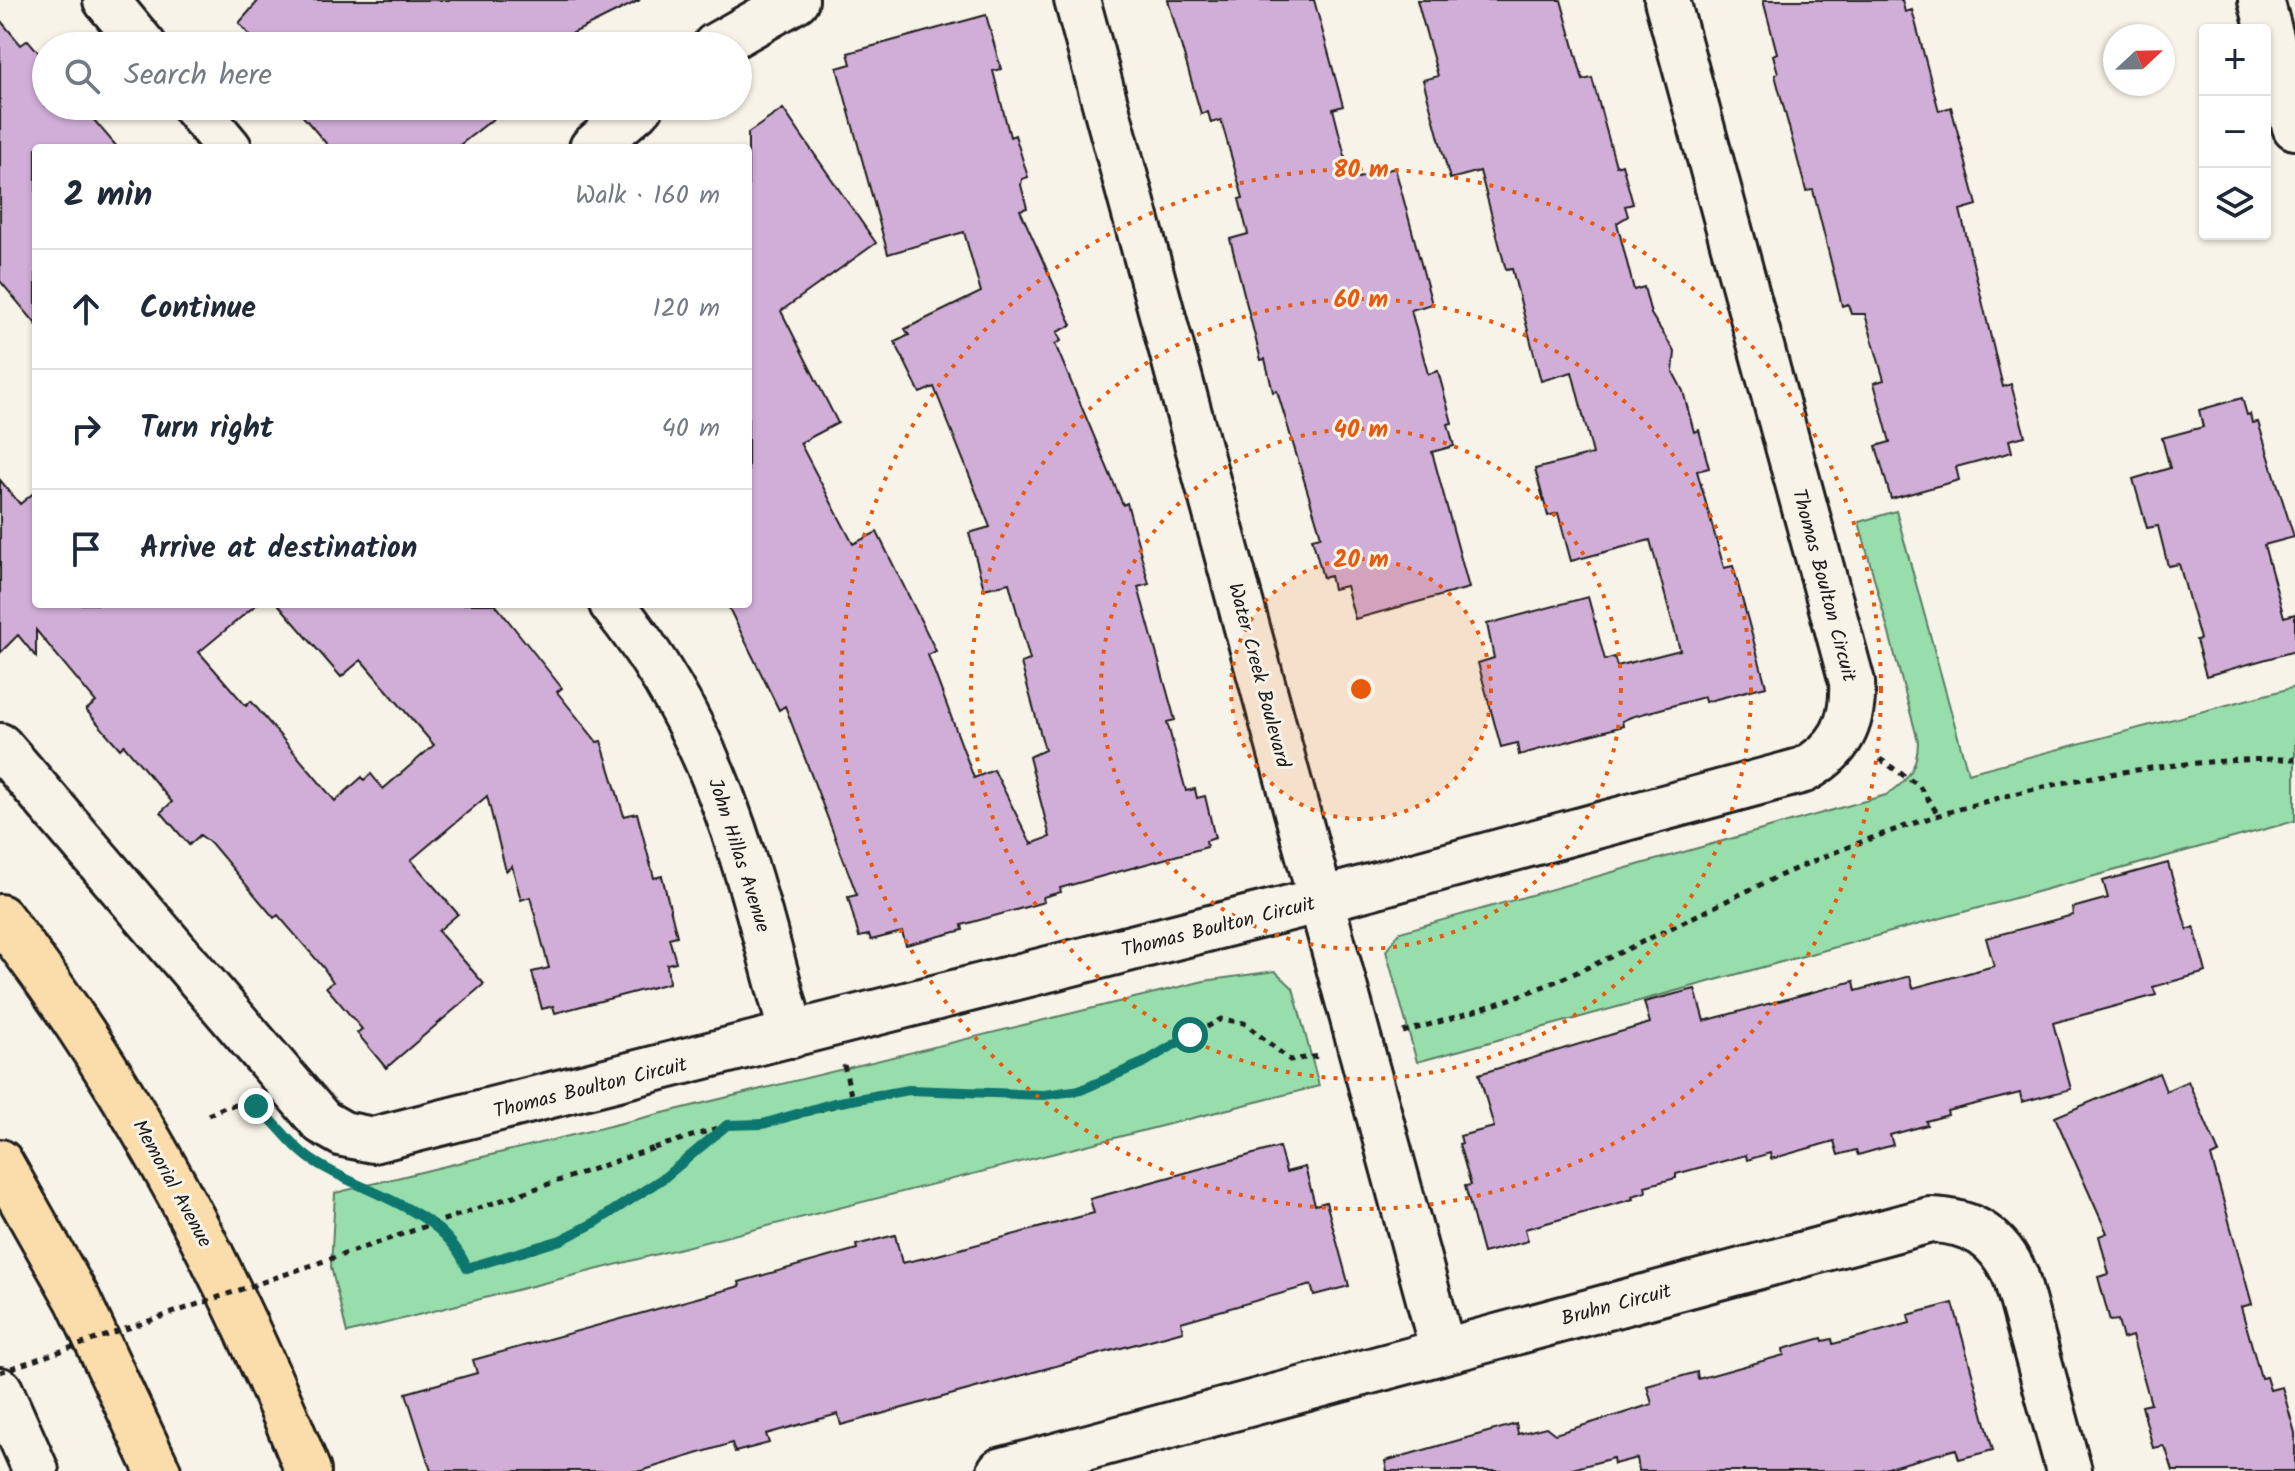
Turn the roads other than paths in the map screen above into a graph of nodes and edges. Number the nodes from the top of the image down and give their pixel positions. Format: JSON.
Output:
{"nodes":[{"id":1,"x":106,"y":0,"type":"edge"},
{"id":2,"x":796,"y":0,"type":"edge"},
{"id":3,"x":1077,"y":0,"type":"edge"},
{"id":4,"x":1667,"y":0,"type":"edge"},
{"id":5,"x":2261,"y":0,"type":"edge"},
{"id":6,"x":132,"y":32,"type":"edge"},
{"id":7,"x":740,"y":32,"type":"edge"},
{"id":8,"x":206,"y":120,"type":"edge"},
{"id":9,"x":625,"y":120,"type":"edge"},
{"id":10,"x":2295,"y":127,"type":"edge"},
{"id":11,"x":226,"y":144,"type":"edge"},
{"id":12,"x":597,"y":144,"type":"edge"},
{"id":13,"x":615,"y":608,"type":"edge"},
{"id":14,"x":0,"y":746,"type":"edge"},
{"id":15,"x":1321,"y":900,"type":"junction"},
{"id":16,"x":0,"y":917,"type":"edge"},
{"id":17,"x":792,"y":1035,"type":"junction"},
{"id":18,"x":0,"y":1162,"type":"edge"},
{"id":19,"x":1443,"y":1351,"type":"junction"},
{"id":20,"x":0,"y":1390,"type":"edge"},
{"id":21,"x":1023,"y":1468,"type":"edge"},
{"id":22,"x":36,"y":1471,"type":"edge"},
{"id":23,"x":158,"y":1471,"type":"edge"},
{"id":24,"x":308,"y":1471,"type":"edge"},
{"id":25,"x":2069,"y":1471,"type":"edge"}],
"edges":[{"from":1,"to":6,"type":"street"},
{"from":2,"to":7,"type":"street"},
{"from":3,"to":15,"type":"street","name":"Water Creek Boulevard"},
{"from":4,"to":15,"type":"street","name":"Thomas Boulton Circuit"},
{"from":5,"to":10,"type":"street"},
{"from":8,"to":11,"type":"street"},
{"from":9,"to":12,"type":"street"},
{"from":13,"to":17,"type":"street","name":"John Hillas Avenue"},
{"from":14,"to":17,"type":"street","name":"Thomas Boulton Circuit"},
{"from":15,"to":17,"type":"street","name":"Thomas Boulton Circuit"},
{"from":15,"to":19,"type":"street","name":"Water Creek Boulevard"},
{"from":16,"to":24,"type":"main road","name":"Memorial Avenue"},
{"from":18,"to":23,"type":"main road"},
{"from":19,"to":21,"type":"street","name":"Bruhn Circuit"},
{"from":19,"to":25,"type":"street","name":"Bruhn Circuit"},
{"from":20,"to":22,"type":"street"}]}
